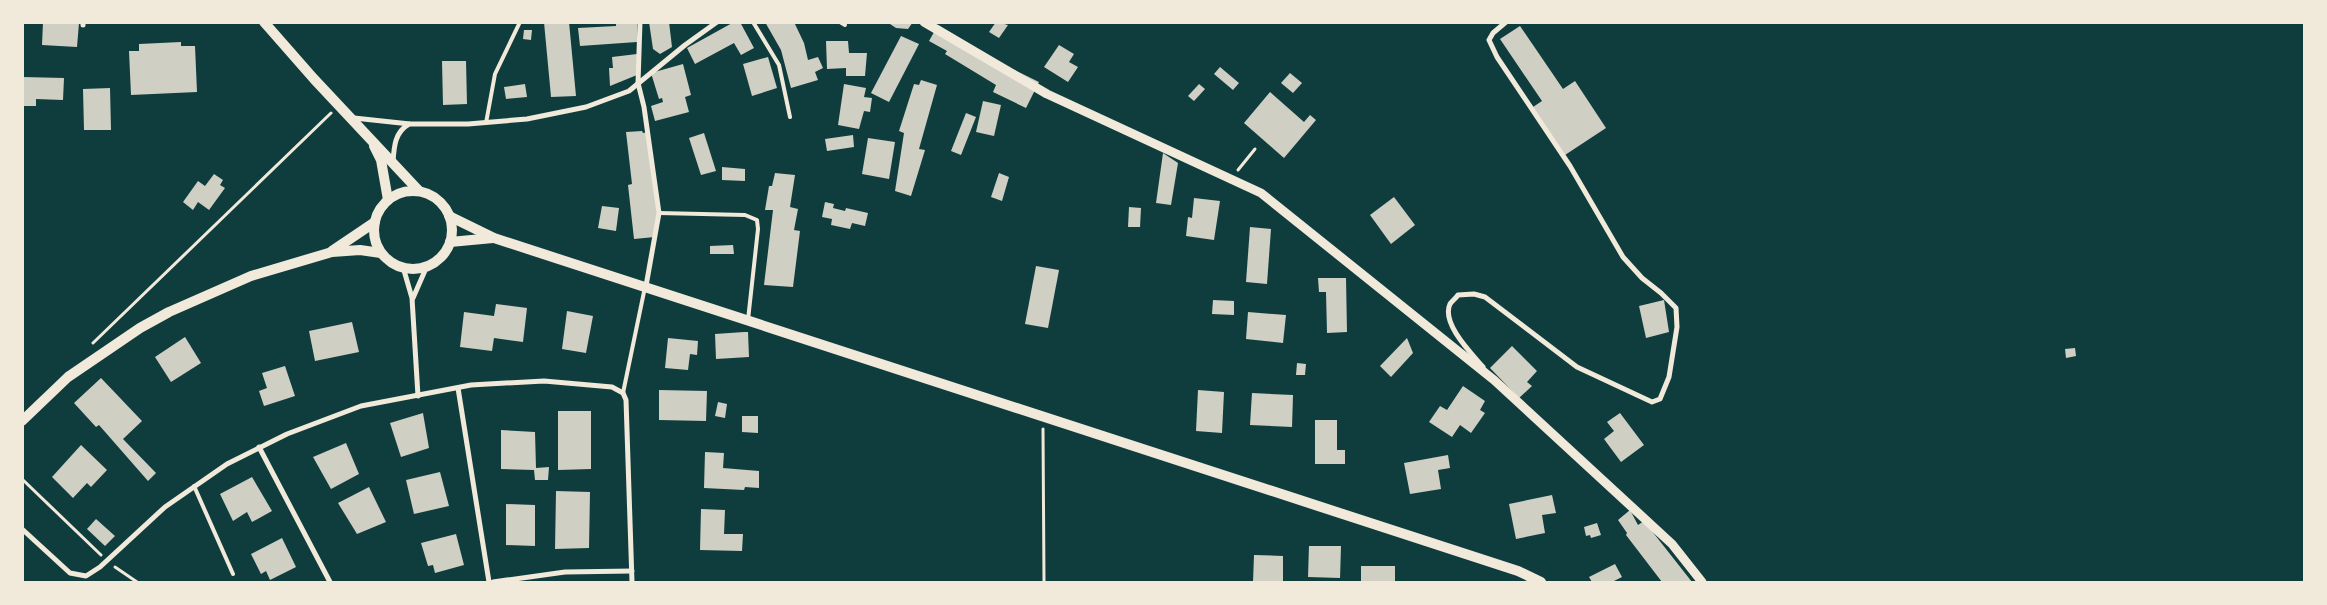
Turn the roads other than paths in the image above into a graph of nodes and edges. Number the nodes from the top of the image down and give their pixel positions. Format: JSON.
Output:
{"nodes":[{"id":1,"x":264,"y":22,"type":"edge"},
{"id":2,"x":520,"y":22,"type":"edge"},
{"id":3,"x":640,"y":22,"type":"edge"},
{"id":4,"x":717,"y":22,"type":"edge"},
{"id":5,"x":752,"y":22,"type":"edge"},
{"id":6,"x":840,"y":22,"type":"edge"},
{"id":7,"x":924,"y":22,"type":"edge"},
{"id":8,"x":1506,"y":22,"type":"edge"},
{"id":9,"x":845,"y":25,"type":"dead end"},
{"id":10,"x":638,"y":83,"type":"junction"},
{"id":11,"x":351,"y":118,"type":"junction"},
{"id":12,"x":790,"y":118,"type":"dead end"},
{"id":13,"x":486,"y":123,"type":"junction"},
{"id":14,"x":410,"y":124,"type":"junction"},
{"id":15,"x":366,"y":133,"type":"junction"},
{"id":16,"x":393,"y":162,"type":"junction"},
{"id":17,"x":419,"y":191,"type":"junction"},
{"id":18,"x":388,"y":200,"type":"junction"},
{"id":19,"x":659,"y":213,"type":"junction"},
{"id":20,"x":449,"y":216,"type":"junction"},
{"id":21,"x":375,"y":222,"type":"junction"},
{"id":22,"x":494,"y":238,"type":"junction"},
{"id":23,"x":450,"y":242,"type":"junction"},
{"id":24,"x":332,"y":252,"type":"junction"},
{"id":25,"x":382,"y":252,"type":"junction"},
{"id":26,"x":427,"y":266,"type":"junction"},
{"id":27,"x":403,"y":267,"type":"junction"},
{"id":28,"x":646,"y":286,"type":"junction"},
{"id":29,"x":412,"y":298,"type":"junction"},
{"id":30,"x":748,"y":320,"type":"junction"},
{"id":31,"x":1494,"y":380,"type":"junction"},
{"id":32,"x":458,"y":388,"type":"junction"},
{"id":33,"x":623,"y":393,"type":"junction"},
{"id":34,"x":418,"y":396,"type":"junction"},
{"id":35,"x":22,"y":421,"type":"edge"},
{"id":36,"x":259,"y":447,"type":"junction"},
{"id":37,"x":194,"y":486,"type":"junction"},
{"id":38,"x":22,"y":529,"type":"edge"},
{"id":39,"x":632,"y":571,"type":"junction"},
{"id":40,"x":233,"y":574,"type":"dead end"},
{"id":41,"x":330,"y":582,"type":"edge"},
{"id":42,"x":489,"y":582,"type":"edge"},
{"id":43,"x":493,"y":582,"type":"edge"},
{"id":44,"x":632,"y":582,"type":"edge"},
{"id":45,"x":1541,"y":582,"type":"edge"},
{"id":46,"x":1702,"y":582,"type":"edge"}],
"edges":[{"from":1,"to":11,"type":"main road"},
{"from":2,"to":13,"type":"lane"},
{"from":3,"to":10,"type":"street"},
{"from":4,"to":10,"type":"street"},
{"from":5,"to":12,"type":"lane"},
{"from":6,"to":9,"type":"lane"},
{"from":7,"to":31,"type":"street"},
{"from":8,"to":31,"type":"street"},
{"from":10,"to":13,"type":"street"},
{"from":10,"to":19,"type":"street"},
{"from":11,"to":14,"type":"street"},
{"from":11,"to":15,"type":"main road"},
{"from":13,"to":14,"type":"street"},
{"from":14,"to":16,"type":"street"},
{"from":15,"to":16,"type":"main road"},
{"from":15,"to":18,"type":"main road"},
{"from":16,"to":17,"type":"main road"},
{"from":17,"to":18,"type":"main road"},
{"from":17,"to":20,"type":"main road"},
{"from":18,"to":21,"type":"main road"},
{"from":19,"to":28,"type":"street"},
{"from":19,"to":30,"type":"lane"},
{"from":20,"to":22,"type":"main road"},
{"from":20,"to":23,"type":"main road"},
{"from":21,"to":24,"type":"main road"},
{"from":21,"to":25,"type":"main road"},
{"from":22,"to":23,"type":"main road"},
{"from":22,"to":28,"type":"main road"},
{"from":23,"to":26,"type":"main road"},
{"from":24,"to":25,"type":"main road"},
{"from":24,"to":35,"type":"main road"},
{"from":25,"to":27,"type":"main road"},
{"from":26,"to":27,"type":"main road"},
{"from":26,"to":29,"type":"street"},
{"from":27,"to":29,"type":"street"},
{"from":28,"to":30,"type":"main road"},
{"from":28,"to":33,"type":"lane"},
{"from":29,"to":34,"type":"street"},
{"from":30,"to":45,"type":"main road"},
{"from":31,"to":46,"type":"street"},
{"from":32,"to":33,"type":"street"},
{"from":32,"to":34,"type":"street"},
{"from":32,"to":42,"type":"street"},
{"from":33,"to":39,"type":"street"},
{"from":34,"to":36,"type":"street"},
{"from":36,"to":37,"type":"street"},
{"from":36,"to":41,"type":"street"},
{"from":37,"to":38,"type":"street"},
{"from":37,"to":40,"type":"lane"},
{"from":39,"to":43,"type":"street"},
{"from":39,"to":44,"type":"street"}]}
